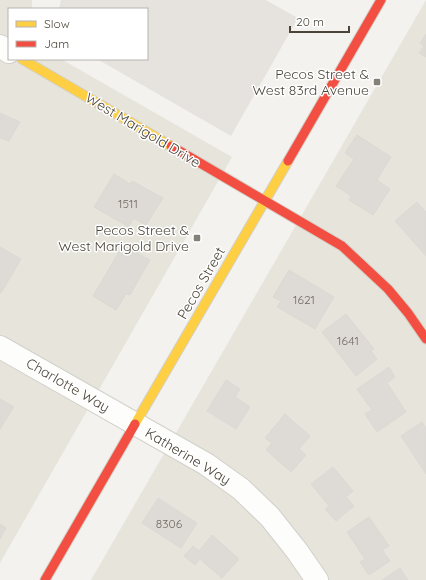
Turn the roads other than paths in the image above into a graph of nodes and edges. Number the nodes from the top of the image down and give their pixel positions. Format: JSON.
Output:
{"nodes":[{"id":1,"x":381,"y":0,"type":"edge"},
{"id":2,"x":24,"y":60,"type":"edge"},
{"id":3,"x":264,"y":201,"type":"junction"},
{"id":4,"x":426,"y":339,"type":"edge"},
{"id":5,"x":0,"y":347,"type":"edge"},
{"id":6,"x":135,"y":424,"type":"junction"},
{"id":7,"x":45,"y":580,"type":"edge"},
{"id":8,"x":317,"y":580,"type":"edge"}],
"edges":[{"from":1,"to":3,"type":"main road","name":"Pecos Street"},
{"from":2,"to":3,"type":"main road","name":"West Marigold Drive"},
{"from":3,"to":4,"type":"main road","name":"West Marigold Drive"},
{"from":3,"to":6,"type":"main road","name":"Pecos Street"},
{"from":5,"to":6,"type":"street","name":"Charlotte Way"},
{"from":6,"to":7,"type":"main road","name":"Pecos Street"},
{"from":6,"to":8,"type":"street","name":"Katherine Way"}]}
